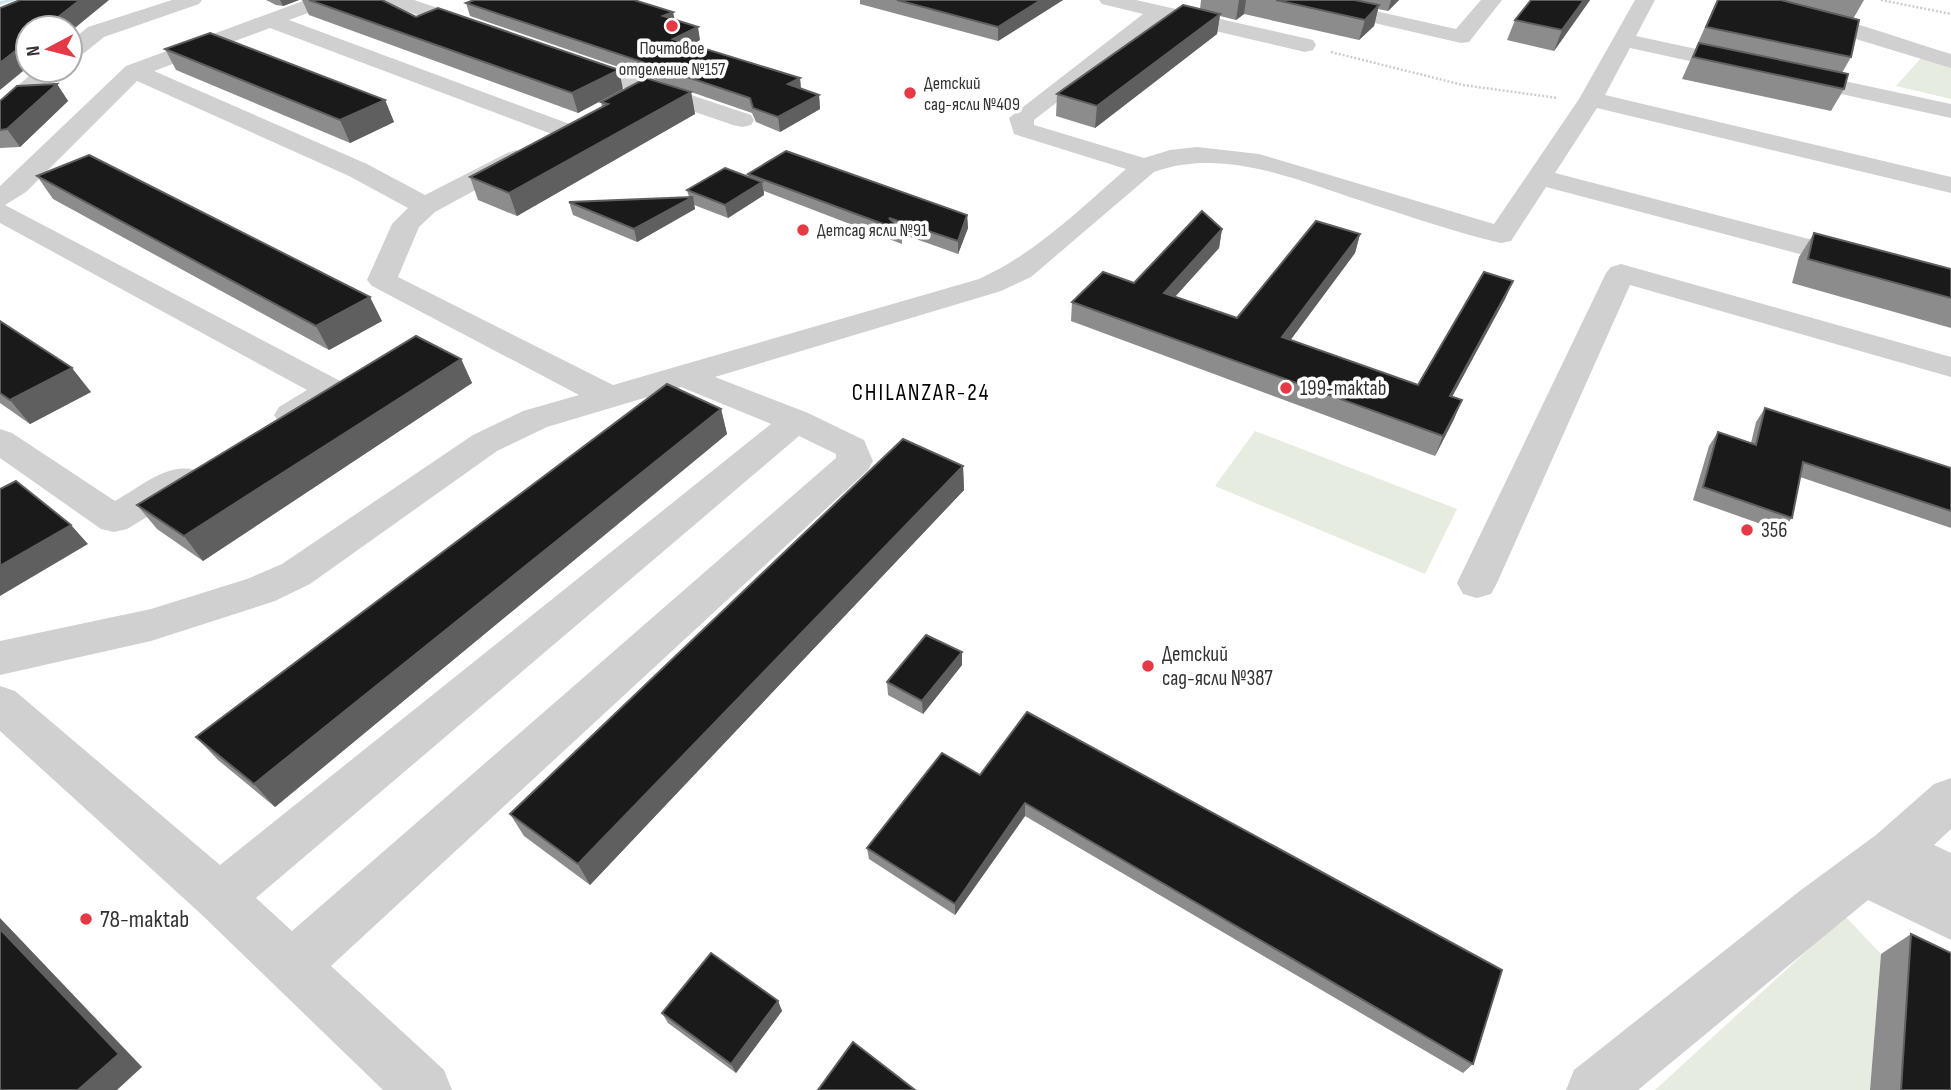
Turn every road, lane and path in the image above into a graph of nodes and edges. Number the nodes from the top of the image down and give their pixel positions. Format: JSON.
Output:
{"nodes":[{"id":1,"x":192,"y":0,"type":"edge"},
{"id":2,"x":325,"y":0,"type":"edge"},
{"id":3,"x":394,"y":0,"type":"edge"},
{"id":4,"x":1109,"y":0,"type":"edge"},
{"id":5,"x":1299,"y":0,"type":"edge"},
{"id":6,"x":1492,"y":0,"type":"edge"},
{"id":7,"x":1645,"y":0,"type":"edge"},
{"id":8,"x":1733,"y":0,"type":"edge"},
{"id":9,"x":1881,"y":0,"type":"edge"},
{"id":10,"x":1158,"y":13,"type":"junction"},
{"id":11,"x":1951,"y":14,"type":"edge"},
{"id":12,"x":269,"y":20,"type":"junction"},
{"id":13,"x":496,"y":36,"type":"edge"},
{"id":14,"x":1623,"y":40,"type":"junction"},
{"id":15,"x":84,"y":42,"type":"edge"},
{"id":16,"x":1305,"y":45,"type":"joint"},
{"id":17,"x":547,"y":53,"type":"edge"},
{"id":18,"x":1951,"y":61,"type":"edge"},
{"id":19,"x":134,"y":71,"type":"junction"},
{"id":20,"x":34,"y":84,"type":"edge"},
{"id":21,"x":648,"y":89,"type":"junction"},
{"id":22,"x":625,"y":101,"type":"edge"},
{"id":23,"x":1588,"y":101,"type":"junction"},
{"id":24,"x":1951,"y":111,"type":"edge"},
{"id":25,"x":0,"y":113,"type":"edge"},
{"id":26,"x":590,"y":119,"type":"edge"},
{"id":27,"x":742,"y":120,"type":"edge"},
{"id":28,"x":566,"y":131,"type":"junction"},
{"id":29,"x":1145,"y":167,"type":"junction"},
{"id":30,"x":1540,"y":177,"type":"junction"},
{"id":31,"x":1951,"y":185,"type":"edge"},
{"id":32,"x":0,"y":198,"type":"edge"},
{"id":33,"x":425,"y":206,"type":"junction"},
{"id":34,"x":0,"y":212,"type":"edge"},
{"id":35,"x":1951,"y":285,"type":"edge"},
{"id":36,"x":1951,"y":367,"type":"edge"},
{"id":37,"x":683,"y":376,"type":"junction"},
{"id":38,"x":610,"y":397,"type":"junction"},
{"id":39,"x":796,"y":421,"type":"junction"},
{"id":40,"x":263,"y":431,"type":"edge"},
{"id":41,"x":0,"y":441,"type":"edge"},
{"id":42,"x":206,"y":465,"type":"edge"},
{"id":43,"x":1477,"y":583,"type":"dead end"},
{"id":44,"x":0,"y":658,"type":"edge"},
{"id":45,"x":0,"y":704,"type":"edge"},
{"id":46,"x":1951,"y":799,"type":"edge"},
{"id":47,"x":1879,"y":862,"type":"junction"},
{"id":48,"x":1951,"y":877,"type":"edge"},
{"id":49,"x":219,"y":897,"type":"junction"},
{"id":50,"x":1951,"y":915,"type":"edge"},
{"id":51,"x":292,"y":967,"type":"junction"},
{"id":52,"x":424,"y":1090,"type":"edge"},
{"id":53,"x":1594,"y":1090,"type":"edge"}],
"edges":[{"from":1,"to":15,"type":"lane"},
{"from":2,"to":12,"type":"lane"},
{"from":3,"to":13,"type":"lane"},
{"from":4,"to":10,"type":"lane"},
{"from":5,"to":6,"type":"lane"},
{"from":7,"to":14,"type":"lane"},
{"from":8,"to":18,"type":"lane"},
{"from":9,"to":11,"type":"path"},
{"from":10,"to":16,"type":"lane"},
{"from":10,"to":29,"type":"lane"},
{"from":12,"to":19,"type":"lane"},
{"from":12,"to":28,"type":"lane"},
{"from":14,"to":23,"type":"lane"},
{"from":14,"to":24,"type":"lane"},
{"from":16,"to":23,"type":"path"},
{"from":17,"to":21,"type":"lane"},
{"from":19,"to":32,"type":"lane"},
{"from":19,"to":33,"type":"lane"},
{"from":20,"to":25,"type":"lane"},
{"from":21,"to":22,"type":"lane"},
{"from":21,"to":27,"type":"lane"},
{"from":23,"to":30,"type":"lane"},
{"from":23,"to":31,"type":"lane"},
{"from":26,"to":28,"type":"lane"},
{"from":28,"to":33,"type":"lane"},
{"from":29,"to":30,"type":"lane"},
{"from":29,"to":37,"type":"lane"},
{"from":30,"to":35,"type":"lane"},
{"from":33,"to":38,"type":"lane"},
{"from":34,"to":40,"type":"lane"},
{"from":36,"to":43,"type":"lane"},
{"from":37,"to":38,"type":"lane"},
{"from":37,"to":39,"type":"lane"},
{"from":38,"to":44,"type":"lane"},
{"from":39,"to":49,"type":"lane"},
{"from":39,"to":51,"type":"lane"},
{"from":41,"to":42,"type":"lane"},
{"from":45,"to":49,"type":"lane"},
{"from":46,"to":47,"type":"lane"},
{"from":47,"to":48,"type":"lane"},
{"from":47,"to":50,"type":"lane"},
{"from":47,"to":53,"type":"lane"},
{"from":49,"to":51,"type":"lane"},
{"from":51,"to":52,"type":"lane"}]}
